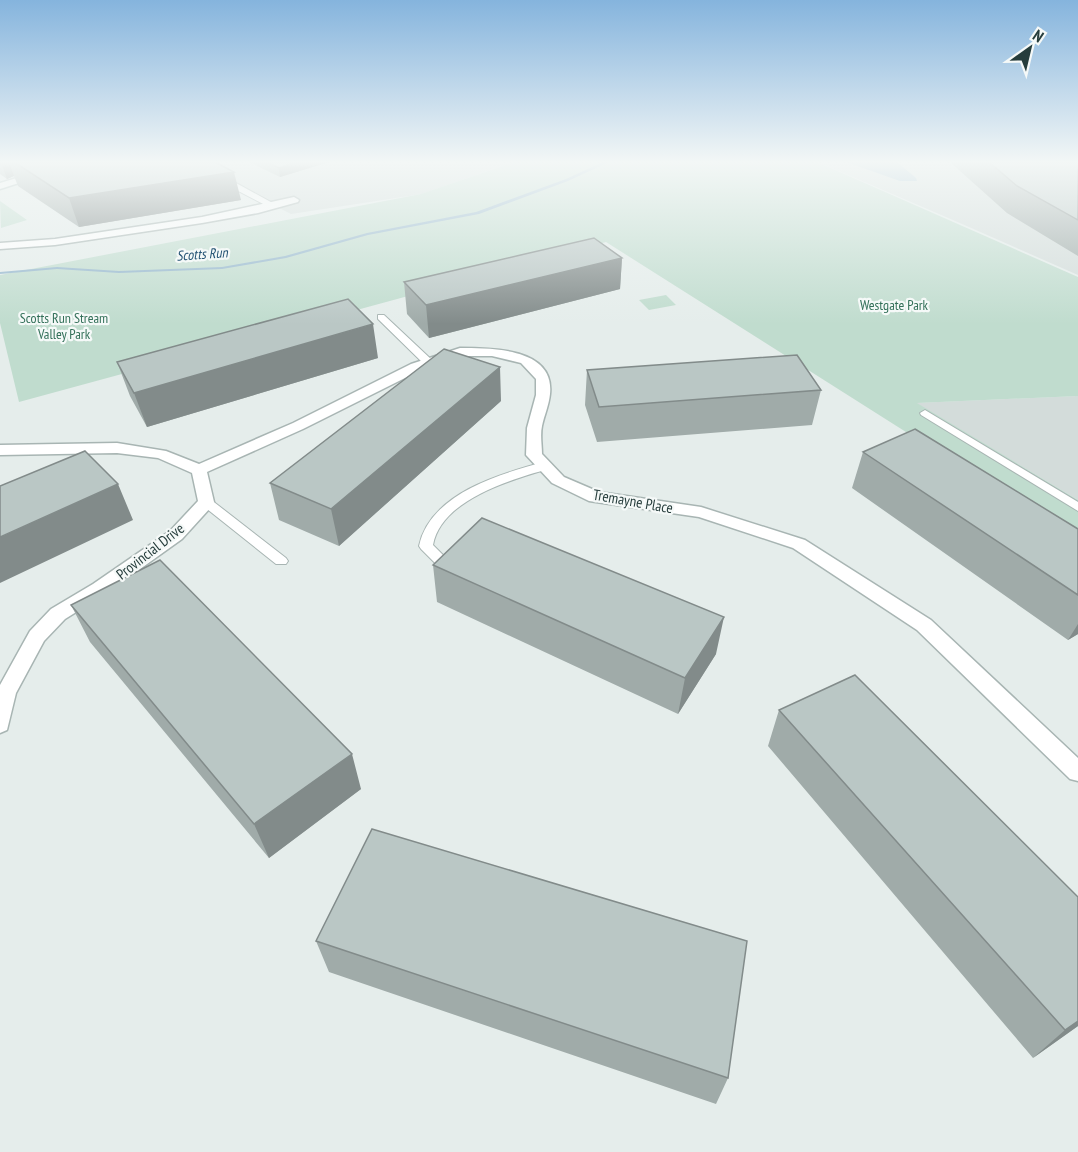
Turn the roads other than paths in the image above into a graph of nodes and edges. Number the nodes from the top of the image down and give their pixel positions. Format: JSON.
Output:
{"nodes":[{"id":1,"x":224,"y":216,"type":"edge"},
{"id":2,"x":0,"y":246,"type":"edge"},
{"id":3,"x":381,"y":317,"type":"dead end"},
{"id":4,"x":429,"y":363,"type":"junction"},
{"id":5,"x":925,"y":413,"type":"dead end"},
{"id":6,"x":0,"y":450,"type":"edge"},
{"id":7,"x":544,"y":466,"type":"junction"},
{"id":8,"x":199,"y":470,"type":"junction"},
{"id":9,"x":206,"y":502,"type":"junction"},
{"id":10,"x":1078,"y":507,"type":"edge"},
{"id":11,"x":281,"y":561,"type":"dead end"},
{"id":12,"x":448,"y":568,"type":"edge"},
{"id":13,"x":0,"y":724,"type":"edge"},
{"id":14,"x":1078,"y":772,"type":"edge"}],
"edges":[{"from":1,"to":2,"type":"street"},
{"from":3,"to":4,"type":"lane"},
{"from":4,"to":7,"type":"street"},
{"from":4,"to":8,"type":"street"},
{"from":5,"to":10,"type":"lane"},
{"from":6,"to":8,"type":"street"},
{"from":7,"to":12,"type":"lane"},
{"from":7,"to":14,"type":"street","name":"Tremayne Place"},
{"from":8,"to":9,"type":"street"},
{"from":9,"to":11,"type":"lane"},
{"from":9,"to":13,"type":"street","name":"Provincial Drive"}]}
